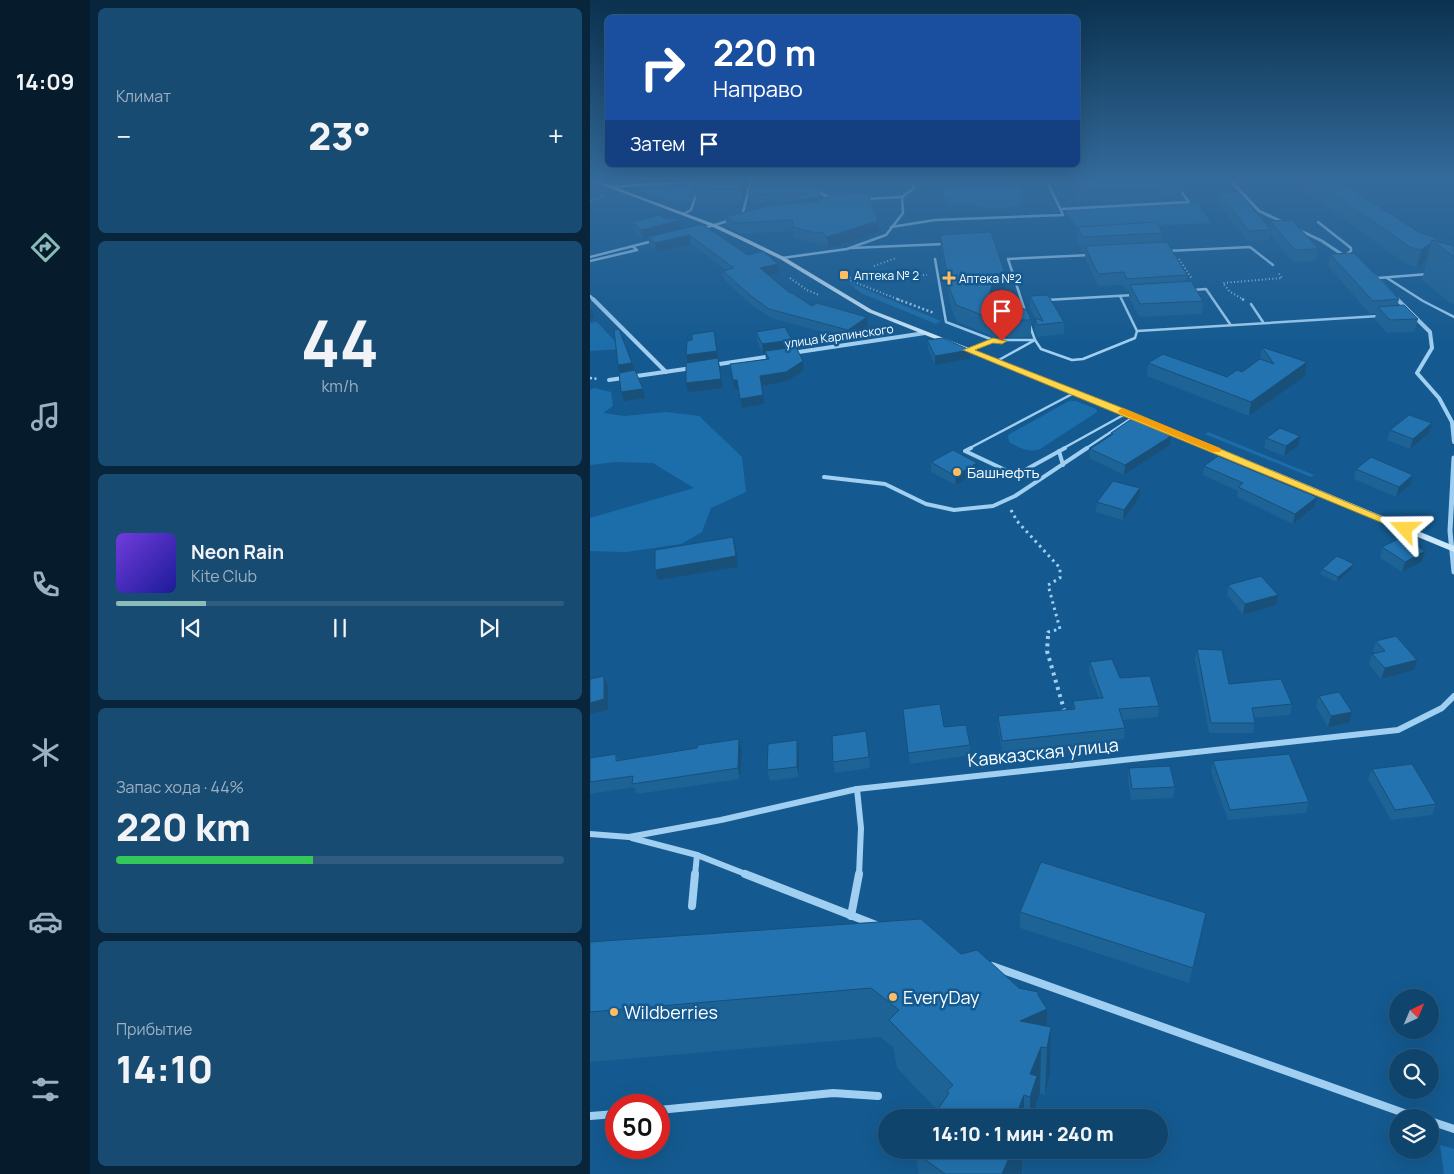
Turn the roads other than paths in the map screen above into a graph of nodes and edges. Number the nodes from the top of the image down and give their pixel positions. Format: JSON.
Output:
{"nodes":[{"id":1,"x":735,"y":236,"type":"edge"},
{"id":2,"x":884,"y":236,"type":"edge"},
{"id":3,"x":1311,"y":236,"type":"edge"},
{"id":4,"x":1335,"y":236,"type":"edge"},
{"id":5,"x":660,"y":239,"type":"edge"},
{"id":6,"x":951,"y":244,"type":"edge"},
{"id":7,"x":632,"y":246,"type":"junction"},
{"id":8,"x":847,"y":248,"type":"junction"},
{"id":9,"x":1163,"y":251,"type":"edge"},
{"id":10,"x":1095,"y":254,"type":"edge"},
{"id":11,"x":1344,"y":256,"type":"junction"},
{"id":12,"x":590,"y":257,"type":"edge"},
{"id":13,"x":782,"y":258,"type":"junction"},
{"id":14,"x":935,"y":259,"type":"dead end"},
{"id":15,"x":1351,"y":260,"type":"edge"},
{"id":16,"x":590,"y":262,"type":"edge"},
{"id":17,"x":1273,"y":265,"type":"road end"},
{"id":18,"x":1371,"y":273,"type":"edge"},
{"id":19,"x":1432,"y":274,"type":"dead end"},
{"id":20,"x":1386,"y":277,"type":"junction"},
{"id":21,"x":1378,"y":278,"type":"junction"},
{"id":22,"x":1190,"y":291,"type":"edge"},
{"id":23,"x":1140,"y":294,"type":"edge"},
{"id":24,"x":590,"y":296,"type":"edge"},
{"id":25,"x":1120,"y":296,"type":"junction"},
{"id":26,"x":1041,"y":300,"type":"edge"},
{"id":27,"x":1022,"y":301,"type":"junction"},
{"id":28,"x":1032,"y":301,"type":"edge"},
{"id":29,"x":1251,"y":304,"type":"road end"},
{"id":30,"x":1414,"y":314,"type":"junction"},
{"id":31,"x":1446,"y":314,"type":"joint"},
{"id":32,"x":1404,"y":315,"type":"edge"},
{"id":33,"x":1385,"y":316,"type":"edge"},
{"id":34,"x":1454,"y":319,"type":"edge"},
{"id":35,"x":1262,"y":322,"type":"junction"},
{"id":36,"x":1230,"y":324,"type":"junction"},
{"id":37,"x":1137,"y":331,"type":"junction"},
{"id":38,"x":925,"y":333,"type":"junction"},
{"id":39,"x":993,"y":340,"type":"junction"},
{"id":40,"x":1035,"y":340,"type":"junction"},
{"id":41,"x":968,"y":350,"type":"junction"},
{"id":42,"x":791,"y":354,"type":"edge"},
{"id":43,"x":781,"y":355,"type":"edge"},
{"id":44,"x":997,"y":361,"type":"junction"},
{"id":45,"x":704,"y":366,"type":"edge"},
{"id":46,"x":695,"y":368,"type":"edge"},
{"id":47,"x":666,"y":372,"type":"junction"},
{"id":48,"x":609,"y":380,"type":"dead end"},
{"id":49,"x":1076,"y":392,"type":"junction"},
{"id":50,"x":1127,"y":413,"type":"junction"},
{"id":51,"x":1135,"y":416,"type":"junction"},
{"id":52,"x":1454,"y":442,"type":"edge"},
{"id":53,"x":1059,"y":451,"type":"junction"},
{"id":54,"x":1454,"y":458,"type":"edge"},
{"id":55,"x":1062,"y":465,"type":"junction"},
{"id":56,"x":824,"y":477,"type":"dead end"},
{"id":57,"x":1453,"y":549,"type":"edge"},
{"id":58,"x":1454,"y":572,"type":"edge"},
{"id":59,"x":1454,"y":696,"type":"edge"},
{"id":60,"x":857,"y":789,"type":"junction"},
{"id":61,"x":590,"y":834,"type":"edge"},
{"id":62,"x":630,"y":837,"type":"junction"},
{"id":63,"x":697,"y":855,"type":"junction"},
{"id":64,"x":692,"y":906,"type":"dead end"},
{"id":65,"x":851,"y":916,"type":"junction"},
{"id":66,"x":888,"y":929,"type":"edge"},
{"id":67,"x":981,"y":962,"type":"edge"},
{"id":68,"x":878,"y":1096,"type":"dead end"},
{"id":69,"x":670,"y":1109,"type":"edge"},
{"id":70,"x":1393,"y":1109,"type":"edge"},
{"id":71,"x":605,"y":1115,"type":"edge"},
{"id":72,"x":590,"y":1116,"type":"edge"},
{"id":73,"x":1439,"y":1124,"type":"edge"},
{"id":74,"x":1454,"y":1129,"type":"edge"}],
"edges":[{"from":1,"to":13,"type":"main road"},
{"from":2,"to":8,"type":"lane"},
{"from":3,"to":11,"type":"street"},
{"from":4,"to":11,"type":"lane"},
{"from":5,"to":7,"type":"lane"},
{"from":6,"to":8,"type":"lane"},
{"from":7,"to":12,"type":"lane"},
{"from":7,"to":16,"type":"lane"},
{"from":8,"to":13,"type":"lane"},
{"from":9,"to":17,"type":"lane"},
{"from":10,"to":27,"type":"lane"},
{"from":11,"to":15,"type":"street"},
{"from":13,"to":38,"type":"main road"},
{"from":14,"to":39,"type":"lane"},
{"from":18,"to":21,"type":"street"},
{"from":19,"to":20,"type":"lane"},
{"from":20,"to":21,"type":"lane"},
{"from":20,"to":31,"type":"lane"},
{"from":21,"to":30,"type":"street"},
{"from":22,"to":36,"type":"lane"},
{"from":23,"to":25,"type":"lane"},
{"from":24,"to":47,"type":"street"},
{"from":25,"to":26,"type":"lane"},
{"from":25,"to":37,"type":"lane"},
{"from":27,"to":28,"type":"lane"},
{"from":27,"to":40,"type":"lane"},
{"from":29,"to":35,"type":"lane"},
{"from":30,"to":32,"type":"lane"},
{"from":30,"to":52,"type":"street"},
{"from":31,"to":34,"type":"lane"},
{"from":33,"to":35,"type":"lane"},
{"from":35,"to":36,"type":"lane"},
{"from":36,"to":37,"type":"lane"},
{"from":37,"to":40,"type":"lane"},
{"from":38,"to":41,"type":"main road"},
{"from":38,"to":42,"type":"street","name":"улица Карпинского"},
{"from":39,"to":40,"type":"lane"},
{"from":39,"to":41,"type":"lane"},
{"from":40,"to":44,"type":"lane"},
{"from":41,"to":44,"type":"main road"},
{"from":43,"to":45,"type":"street","name":"улица Карпинского"},
{"from":44,"to":49,"type":"main road"},
{"from":46,"to":47,"type":"street"},
{"from":47,"to":48,"type":"street"},
{"from":49,"to":50,"type":"main road"},
{"from":49,"to":53,"type":"lane"},
{"from":50,"to":51,"type":"main road"},
{"from":50,"to":53,"type":"lane"},
{"from":51,"to":55,"type":"lane"},
{"from":51,"to":57,"type":"main road"},
{"from":53,"to":55,"type":"lane"},
{"from":54,"to":57,"type":"street"},
{"from":55,"to":56,"type":"lane"},
{"from":57,"to":58,"type":"street"},
{"from":59,"to":60,"type":"street","name":"Кавказская улица"},
{"from":60,"to":62,"type":"street","name":"Кавказская улица"},
{"from":60,"to":65,"type":"street"},
{"from":61,"to":62,"type":"street","name":"Кавказская улица"},
{"from":62,"to":63,"type":"street","name":"Кавказская улица"},
{"from":63,"to":64,"type":"street"},
{"from":63,"to":65,"type":"street","name":"Кавказская улица"},
{"from":65,"to":66,"type":"street","name":"Кавказская улица"},
{"from":67,"to":70,"type":"street"},
{"from":68,"to":69,"type":"street"},
{"from":71,"to":72,"type":"street"},
{"from":73,"to":74,"type":"street"}]}
